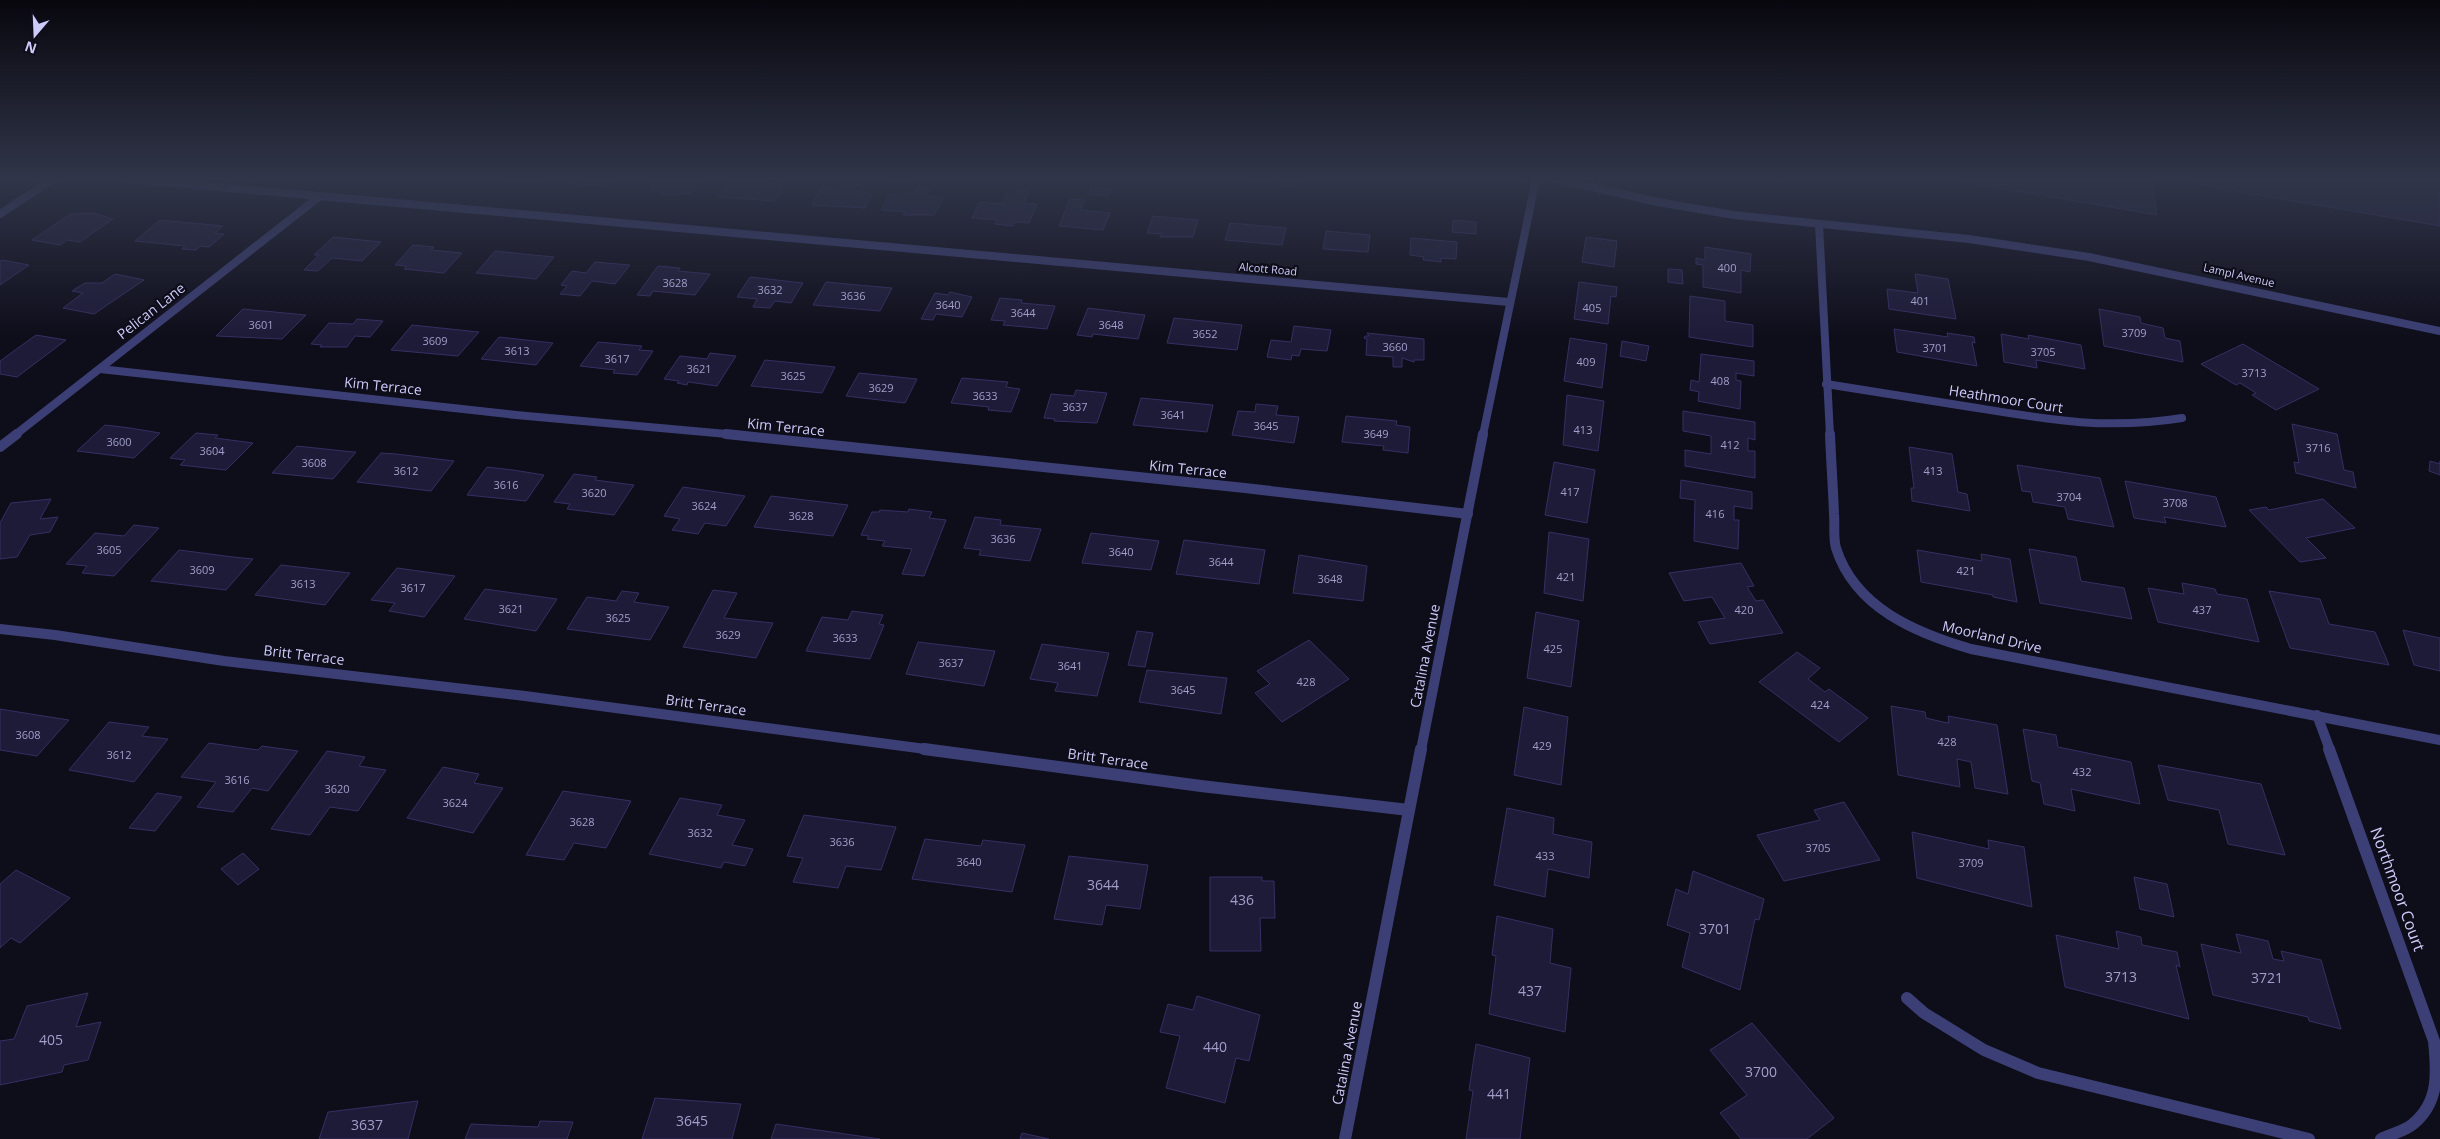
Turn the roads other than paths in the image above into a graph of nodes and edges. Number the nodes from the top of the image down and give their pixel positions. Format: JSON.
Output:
{"nodes":[{"id":1,"x":274,"y":232,"type":"edge"},
{"id":2,"x":726,"y":232,"type":"edge"},
{"id":3,"x":1524,"y":232,"type":"edge"},
{"id":4,"x":1819,"y":232,"type":"edge"},
{"id":5,"x":1911,"y":232,"type":"edge"},
{"id":6,"x":1509,"y":302,"type":"junction"},
{"id":7,"x":2440,"y":331,"type":"edge"},
{"id":8,"x":100,"y":369,"type":"junction"},
{"id":9,"x":1826,"y":384,"type":"junction"},
{"id":10,"x":2182,"y":418,"type":"dead end"},
{"id":11,"x":0,"y":447,"type":"edge"},
{"id":12,"x":1468,"y":514,"type":"junction"},
{"id":13,"x":0,"y":629,"type":"edge"},
{"id":14,"x":2317,"y":715,"type":"junction"},
{"id":15,"x":2440,"y":740,"type":"edge"},
{"id":16,"x":1409,"y":810,"type":"junction"},
{"id":17,"x":1907,"y":998,"type":"dead end"},
{"id":18,"x":1345,"y":1139,"type":"edge"},
{"id":19,"x":2309,"y":1139,"type":"edge"},
{"id":20,"x":2381,"y":1139,"type":"edge"}],
"edges":[{"from":1,"to":8,"type":"street","name":"Pelican Lane"},
{"from":2,"to":6,"type":"street","name":"Alcott Road"},
{"from":3,"to":6,"type":"street","name":"Catalina Avenue"},
{"from":4,"to":9,"type":"street","name":"Moorland Drive"},
{"from":5,"to":7,"type":"street","name":"Lampl Avenue"},
{"from":6,"to":12,"type":"street","name":"Catalina Avenue"},
{"from":8,"to":11,"type":"street","name":"Pelican Lane"},
{"from":8,"to":12,"type":"street","name":"Kim Terrace"},
{"from":9,"to":10,"type":"street","name":"Heathmoor Court"},
{"from":9,"to":14,"type":"street","name":"Moorland Drive"},
{"from":12,"to":16,"type":"street","name":"Catalina Avenue"},
{"from":13,"to":16,"type":"street","name":"Britt Terrace"},
{"from":14,"to":15,"type":"street","name":"Moorland Drive"},
{"from":14,"to":20,"type":"street","name":"Northmoor Court"},
{"from":16,"to":18,"type":"street","name":"Catalina Avenue"},
{"from":17,"to":19,"type":"street"}]}
